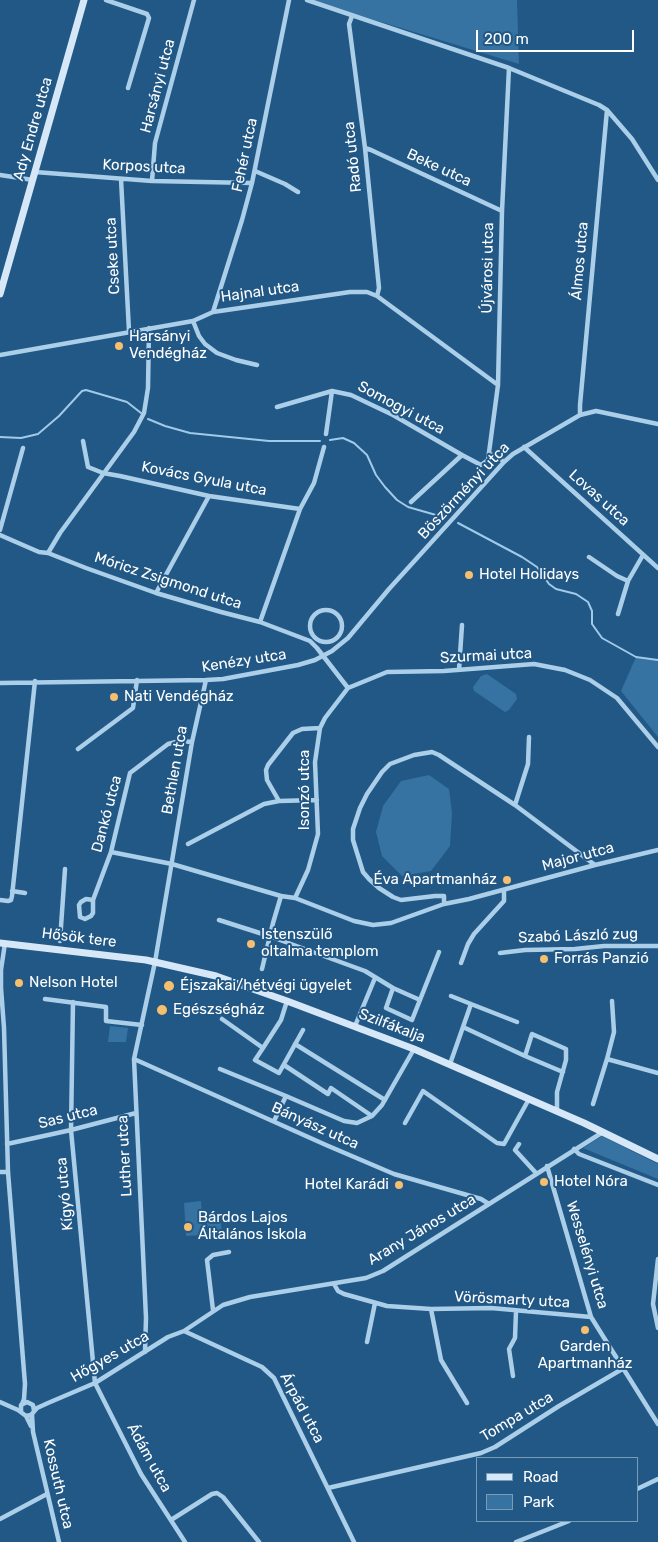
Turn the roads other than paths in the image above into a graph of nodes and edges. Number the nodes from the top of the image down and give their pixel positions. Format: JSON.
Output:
{"nodes":[{"id":1,"x":84,"y":0,"type":"edge"},
{"id":2,"x":106,"y":0,"type":"edge"},
{"id":3,"x":194,"y":0,"type":"edge"},
{"id":4,"x":289,"y":0,"type":"edge"},
{"id":5,"x":307,"y":0,"type":"edge"},
{"id":6,"x":352,"y":16,"type":"junction"},
{"id":7,"x":509,"y":68,"type":"junction"},
{"id":8,"x":128,"y":88,"type":"dead end"},
{"id":9,"x":607,"y":110,"type":"junction"},
{"id":10,"x":365,"y":148,"type":"junction"},
{"id":11,"x":255,"y":171,"type":"junction"},
{"id":12,"x":35,"y":172,"type":"junction"},
{"id":13,"x":0,"y":175,"type":"edge"},
{"id":14,"x":121,"y":178,"type":"junction"},
{"id":15,"x":33,"y":180,"type":"junction"},
{"id":16,"x":658,"y":180,"type":"edge"},
{"id":17,"x":152,"y":181,"type":"junction"},
{"id":18,"x":252,"y":183,"type":"junction"},
{"id":19,"x":298,"y":192,"type":"dead end"},
{"id":20,"x":502,"y":211,"type":"junction"},
{"id":21,"x":0,"y":294,"type":"edge"},
{"id":22,"x":377,"y":296,"type":"junction"},
{"id":23,"x":213,"y":312,"type":"junction"},
{"id":24,"x":193,"y":321,"type":"junction"},
{"id":25,"x":149,"y":328,"type":"junction"},
{"id":26,"x":129,"y":331,"type":"junction"},
{"id":27,"x":0,"y":355,"type":"edge"},
{"id":28,"x":257,"y":365,"type":"dead end"},
{"id":29,"x":498,"y":386,"type":"junction"},
{"id":30,"x":332,"y":391,"type":"junction"},
{"id":31,"x":277,"y":407,"type":"dead end"},
{"id":32,"x":580,"y":415,"type":"junction"},
{"id":33,"x":658,"y":424,"type":"edge"},
{"id":34,"x":326,"y":434,"type":"dead end"},
{"id":35,"x":83,"y":442,"type":"dead end"},
{"id":36,"x":524,"y":446,"type":"junction"},
{"id":37,"x":324,"y":447,"type":"dead end"},
{"id":38,"x":23,"y":448,"type":"dead end"},
{"id":39,"x":490,"y":454,"type":"junction"},
{"id":40,"x":462,"y":455,"type":"junction"},
{"id":41,"x":504,"y":462,"type":"junction"},
{"id":42,"x":103,"y":474,"type":"junction"},
{"id":43,"x":209,"y":496,"type":"junction"},
{"id":44,"x":411,"y":502,"type":"dead end"},
{"id":45,"x":300,"y":509,"type":"junction"},
{"id":46,"x":0,"y":530,"type":"edge"},
{"id":47,"x":0,"y":535,"type":"edge"},
{"id":48,"x":48,"y":553,"type":"junction"},
{"id":49,"x":643,"y":555,"type":"junction"},
{"id":50,"x":589,"y":557,"type":"dead end"},
{"id":51,"x":658,"y":568,"type":"edge"},
{"id":52,"x":628,"y":581,"type":"junction"},
{"id":53,"x":156,"y":593,"type":"junction"},
{"id":54,"x":618,"y":614,"type":"dead end"},
{"id":55,"x":260,"y":622,"type":"junction"},
{"id":56,"x":462,"y":625,"type":"dead end"},
{"id":57,"x":314,"y":636,"type":"junction"},
{"id":58,"x":310,"y":641,"type":"junction"},
{"id":59,"x":324,"y":656,"type":"junction"},
{"id":60,"x":459,"y":670,"type":"junction"},
{"id":61,"x":137,"y":680,"type":"junction"},
{"id":62,"x":206,"y":680,"type":"junction"},
{"id":63,"x":35,"y":681,"type":"junction"},
{"id":64,"x":0,"y":683,"type":"edge"},
{"id":65,"x":348,"y":688,"type":"junction"},
{"id":66,"x":320,"y":728,"type":"junction"},
{"id":67,"x":529,"y":737,"type":"dead end"},
{"id":68,"x":192,"y":742,"type":"junction"},
{"id":69,"x":658,"y":747,"type":"edge"},
{"id":70,"x":78,"y":749,"type":"dead end"},
{"id":71,"x":317,"y":800,"type":"junction"},
{"id":72,"x":279,"y":801,"type":"junction"},
{"id":73,"x":515,"y":805,"type":"junction"},
{"id":74,"x":188,"y":844,"type":"dead end"},
{"id":75,"x":658,"y":850,"type":"edge"},
{"id":76,"x":110,"y":852,"type":"junction"},
{"id":77,"x":172,"y":864,"type":"junction"},
{"id":78,"x":595,"y":865,"type":"junction"},
{"id":79,"x":65,"y":870,"type":"dead end"},
{"id":80,"x":12,"y":890,"type":"junction"},
{"id":81,"x":504,"y":890,"type":"junction"},
{"id":82,"x":25,"y":893,"type":"dead end"},
{"id":83,"x":281,"y":896,"type":"junction"},
{"id":84,"x":296,"y":898,"type":"junction"},
{"id":85,"x":0,"y":900,"type":"edge"},
{"id":86,"x":93,"y":900,"type":"junction"},
{"id":87,"x":444,"y":904,"type":"junction"},
{"id":88,"x":219,"y":920,"type":"dead end"},
{"id":89,"x":269,"y":936,"type":"junction"},
{"id":90,"x":60,"y":941,"type":"dead end"},
{"id":91,"x":3,"y":943,"type":"edge"},
{"id":92,"x":658,"y":946,"type":"edge"},
{"id":93,"x":439,"y":952,"type":"dead end"},
{"id":94,"x":500,"y":953,"type":"dead end"},
{"id":95,"x":155,"y":962,"type":"junction"},
{"id":96,"x":461,"y":964,"type":"dead end"},
{"id":97,"x":262,"y":969,"type":"dead end"},
{"id":98,"x":0,"y":970,"type":"edge"},
{"id":99,"x":375,"y":978,"type":"junction"},
{"id":100,"x":393,"y":988,"type":"junction"},
{"id":101,"x":450,"y":996,"type":"dead end"},
{"id":102,"x":45,"y":999,"type":"dead end"},
{"id":103,"x":420,"y":1000,"type":"junction"},
{"id":104,"x":612,"y":1000,"type":"dead end"},
{"id":105,"x":287,"y":1001,"type":"junction"},
{"id":106,"x":72,"y":1002,"type":"junction"},
{"id":107,"x":471,"y":1004,"type":"junction"},
{"id":108,"x":222,"y":1019,"type":"dead end"},
{"id":109,"x":518,"y":1022,"type":"dead end"},
{"id":110,"x":142,"y":1025,"type":"junction"},
{"id":111,"x":355,"y":1026,"type":"junction"},
{"id":112,"x":463,"y":1027,"type":"junction"},
{"id":113,"x":303,"y":1030,"type":"dead end"},
{"id":114,"x":295,"y":1044,"type":"junction"},
{"id":115,"x":263,"y":1048,"type":"junction"},
{"id":116,"x":414,"y":1049,"type":"junction"},
{"id":117,"x":525,"y":1056,"type":"junction"},
{"id":118,"x":134,"y":1059,"type":"junction"},
{"id":119,"x":607,"y":1059,"type":"junction"},
{"id":120,"x":450,"y":1064,"type":"junction"},
{"id":121,"x":284,"y":1065,"type":"junction"},
{"id":122,"x":220,"y":1069,"type":"dead end"},
{"id":123,"x":563,"y":1072,"type":"junction"},
{"id":124,"x":658,"y":1073,"type":"edge"},
{"id":125,"x":286,"y":1096,"type":"junction"},
{"id":126,"x":529,"y":1099,"type":"junction"},
{"id":127,"x":385,"y":1100,"type":"junction"},
{"id":128,"x":593,"y":1104,"type":"dead end"},
{"id":129,"x":557,"y":1111,"type":"junction"},
{"id":130,"x":136,"y":1113,"type":"junction"},
{"id":131,"x":372,"y":1116,"type":"junction"},
{"id":132,"x":274,"y":1121,"type":"junction"},
{"id":133,"x":404,"y":1123,"type":"dead end"},
{"id":134,"x":72,"y":1130,"type":"junction"},
{"id":135,"x":603,"y":1132,"type":"junction"},
{"id":136,"x":7,"y":1144,"type":"junction"},
{"id":137,"x":519,"y":1144,"type":"dead end"},
{"id":138,"x":574,"y":1149,"type":"junction"},
{"id":139,"x":658,"y":1159,"type":"edge"},
{"id":140,"x":547,"y":1166,"type":"junction"},
{"id":141,"x":0,"y":1172,"type":"edge"},
{"id":142,"x":8,"y":1172,"type":"junction"},
{"id":143,"x":536,"y":1173,"type":"junction"},
{"id":144,"x":658,"y":1185,"type":"edge"},
{"id":145,"x":490,"y":1204,"type":"junction"},
{"id":146,"x":229,"y":1252,"type":"dead end"},
{"id":147,"x":658,"y":1259,"type":"edge"},
{"id":148,"x":334,"y":1284,"type":"junction"},
{"id":149,"x":375,"y":1303,"type":"junction"},
{"id":150,"x":431,"y":1309,"type":"junction"},
{"id":151,"x":212,"y":1310,"type":"junction"},
{"id":152,"x":516,"y":1311,"type":"junction"},
{"id":153,"x":591,"y":1317,"type":"junction"},
{"id":154,"x":658,"y":1328,"type":"edge"},
{"id":155,"x":184,"y":1331,"type":"junction"},
{"id":156,"x":366,"y":1342,"type":"dead end"},
{"id":157,"x":145,"y":1352,"type":"junction"},
{"id":158,"x":624,"y":1368,"type":"junction"},
{"id":159,"x":512,"y":1376,"type":"dead end"},
{"id":160,"x":95,"y":1383,"type":"junction"},
{"id":161,"x":25,"y":1384,"type":"junction"},
{"id":162,"x":0,"y":1402,"type":"edge"},
{"id":163,"x":31,"y":1403,"type":"junction"},
{"id":164,"x":48,"y":1403,"type":"junction"},
{"id":165,"x":467,"y":1403,"type":"dead end"},
{"id":166,"x":22,"y":1404,"type":"junction"},
{"id":167,"x":6,"y":1405,"type":"junction"},
{"id":168,"x":21,"y":1412,"type":"junction"},
{"id":169,"x":33,"y":1412,"type":"junction"},
{"id":170,"x":26,"y":1416,"type":"junction"},
{"id":171,"x":656,"y":1416,"type":"edge"},
{"id":172,"x":658,"y":1424,"type":"edge"},
{"id":173,"x":33,"y":1432,"type":"junction"},
{"id":174,"x":658,"y":1479,"type":"edge"},
{"id":175,"x":328,"y":1488,"type":"junction"},
{"id":176,"x":638,"y":1489,"type":"edge"},
{"id":177,"x":47,"y":1494,"type":"junction"},
{"id":178,"x":0,"y":1519,"type":"edge"},
{"id":179,"x":171,"y":1520,"type":"junction"},
{"id":180,"x":567,"y":1522,"type":"edge"},
{"id":181,"x":59,"y":1542,"type":"edge"},
{"id":182,"x":185,"y":1542,"type":"edge"},
{"id":183,"x":259,"y":1542,"type":"edge"},
{"id":184,"x":354,"y":1542,"type":"edge"},
{"id":185,"x":516,"y":1542,"type":"edge"}],
"edges":[{"from":1,"to":12,"type":"street","name":"Ady Endre utca"},
{"from":2,"to":8,"type":"street"},
{"from":3,"to":17,"type":"street","name":"Harsányi utca"},
{"from":4,"to":11,"type":"street","name":"Fehér utca"},
{"from":5,"to":6,"type":"street"},
{"from":6,"to":7,"type":"street"},
{"from":6,"to":10,"type":"street","name":"Radó utca"},
{"from":7,"to":9,"type":"street"},
{"from":7,"to":20,"type":"street","name":"Újvárosi utca"},
{"from":9,"to":16,"type":"street"},
{"from":9,"to":32,"type":"street","name":"Álmos utca"},
{"from":10,"to":20,"type":"street","name":"Beke utca"},
{"from":10,"to":22,"type":"street","name":"Radó utca"},
{"from":11,"to":18,"type":"street","name":"Fehér utca"},
{"from":11,"to":19,"type":"street"},
{"from":12,"to":14,"type":"street","name":"Korpos utca"},
{"from":12,"to":15,"type":"street","name":"Ady Endre utca"},
{"from":13,"to":15,"type":"street"},
{"from":14,"to":17,"type":"street","name":"Korpos utca"},
{"from":14,"to":26,"type":"street","name":"Cseke utca"},
{"from":15,"to":21,"type":"street","name":"Ady Endre utca"},
{"from":17,"to":18,"type":"street","name":"Korpos utca"},
{"from":18,"to":23,"type":"street","name":"Fehér utca"},
{"from":20,"to":29,"type":"street","name":"Újvárosi utca"},
{"from":22,"to":23,"type":"street","name":"Hajnal utca"},
{"from":22,"to":29,"type":"street","name":"Hajnal utca"},
{"from":23,"to":24,"type":"street","name":"Hajnal utca"},
{"from":24,"to":25,"type":"street","name":"Hajnal utca"},
{"from":24,"to":28,"type":"street"},
{"from":25,"to":26,"type":"street","name":"Hajnal utca"},
{"from":25,"to":42,"type":"street"},
{"from":26,"to":27,"type":"street","name":"Hajnal utca"},
{"from":29,"to":39,"type":"street","name":"Újvárosi utca"},
{"from":30,"to":31,"type":"street","name":"Somogyi utca"},
{"from":30,"to":34,"type":"street"},
{"from":30,"to":40,"type":"street","name":"Somogyi utca"},
{"from":32,"to":33,"type":"street","name":"Böszörményi utca"},
{"from":32,"to":36,"type":"street","name":"Böszörményi utca"},
{"from":35,"to":42,"type":"street"},
{"from":36,"to":41,"type":"street","name":"Böszörményi utca"},
{"from":36,"to":49,"type":"street","name":"Lovas utca"},
{"from":37,"to":45,"type":"street"},
{"from":38,"to":46,"type":"street"},
{"from":39,"to":40,"type":"street","name":"Somogyi utca"},
{"from":39,"to":41,"type":"street"},
{"from":40,"to":44,"type":"street"},
{"from":41,"to":59,"type":"street","name":"Böszörményi utca"},
{"from":42,"to":43,"type":"street","name":"Kovács Gyula utca"},
{"from":42,"to":48,"type":"street"},
{"from":43,"to":45,"type":"street","name":"Kovács Gyula utca"},
{"from":43,"to":53,"type":"street"},
{"from":45,"to":55,"type":"street"},
{"from":47,"to":48,"type":"street","name":"Móricz Zsigmond utca"},
{"from":48,"to":53,"type":"street","name":"Móricz Zsigmond utca"},
{"from":49,"to":51,"type":"street","name":"Lovas utca"},
{"from":49,"to":52,"type":"street"},
{"from":50,"to":52,"type":"street"},
{"from":52,"to":54,"type":"street"},
{"from":53,"to":55,"type":"street","name":"Móricz Zsigmond utca"},
{"from":55,"to":58,"type":"street","name":"Móricz Zsigmond utca"},
{"from":56,"to":60,"type":"street"},
{"from":57,"to":57,"type":"street"},
{"from":57,"to":58,"type":"street"},
{"from":58,"to":59,"type":"street","name":"Móricz Zsigmond utca"},
{"from":59,"to":62,"type":"street","name":"Kenézy utca"},
{"from":59,"to":65,"type":"street","name":"Móricz Zsigmond utca"},
{"from":60,"to":65,"type":"street","name":"Szurmai utca"},
{"from":60,"to":69,"type":"street","name":"Szurmai utca"},
{"from":61,"to":62,"type":"street","name":"Kenézy utca"},
{"from":61,"to":63,"type":"street","name":"Kenézy utca"},
{"from":61,"to":70,"type":"street"},
{"from":62,"to":68,"type":"street","name":"Bethlen utca"},
{"from":63,"to":64,"type":"street","name":"Kenézy utca"},
{"from":63,"to":80,"type":"street"},
{"from":65,"to":66,"type":"street","name":"Isonzó utca"},
{"from":66,"to":71,"type":"street","name":"Isonzó utca"},
{"from":66,"to":72,"type":"street"},
{"from":67,"to":73,"type":"street"},
{"from":68,"to":76,"type":"street","name":"Dankó utca"},
{"from":68,"to":77,"type":"street","name":"Bethlen utca"},
{"from":71,"to":72,"type":"street"},
{"from":71,"to":84,"type":"street","name":"Isonzó utca"},
{"from":72,"to":74,"type":"street"},
{"from":73,"to":78,"type":"street"},
{"from":73,"to":87,"type":"street"},
{"from":75,"to":78,"type":"street","name":"Major utca"},
{"from":76,"to":77,"type":"street"},
{"from":76,"to":86,"type":"street","name":"Dankó utca"},
{"from":77,"to":83,"type":"street","name":"Major utca"},
{"from":77,"to":95,"type":"street","name":"Bethlen utca"},
{"from":78,"to":81,"type":"street","name":"Major utca"},
{"from":79,"to":90,"type":"street"},
{"from":80,"to":82,"type":"street"},
{"from":80,"to":85,"type":"street"},
{"from":81,"to":87,"type":"street","name":"Major utca"},
{"from":81,"to":96,"type":"street"},
{"from":83,"to":84,"type":"street","name":"Major utca"},
{"from":83,"to":89,"type":"street"},
{"from":84,"to":87,"type":"street","name":"Major utca"},
{"from":86,"to":86,"type":"street","name":"Dankó utca"},
{"from":88,"to":89,"type":"street"},
{"from":89,"to":97,"type":"street"},
{"from":89,"to":99,"type":"street"},
{"from":91,"to":95,"type":"street","name":"Hősök tere"},
{"from":91,"to":98,"type":"street"},
{"from":92,"to":94,"type":"street","name":"Szabó László zug"},
{"from":93,"to":103,"type":"street"},
{"from":95,"to":105,"type":"street","name":"Szilfákalja"},
{"from":95,"to":110,"type":"street","name":"Luther utca"},
{"from":98,"to":136,"type":"street"},
{"from":99,"to":100,"type":"street"},
{"from":99,"to":111,"type":"street"},
{"from":100,"to":103,"type":"street"},
{"from":100,"to":103,"type":"street"},
{"from":101,"to":107,"type":"street"},
{"from":102,"to":106,"type":"street"},
{"from":104,"to":119,"type":"street"},
{"from":105,"to":111,"type":"street","name":"Szilfákalja"},
{"from":105,"to":115,"type":"street"},
{"from":106,"to":110,"type":"street"},
{"from":106,"to":134,"type":"street","name":"Kígyó utca"},
{"from":107,"to":109,"type":"street"},
{"from":107,"to":112,"type":"street"},
{"from":108,"to":115,"type":"street"},
{"from":110,"to":118,"type":"street","name":"Luther utca"},
{"from":111,"to":116,"type":"street","name":"Szilfákalja"},
{"from":112,"to":117,"type":"street"},
{"from":112,"to":120,"type":"street"},
{"from":113,"to":114,"type":"street"},
{"from":114,"to":121,"type":"street"},
{"from":114,"to":127,"type":"street"},
{"from":115,"to":121,"type":"street"},
{"from":116,"to":120,"type":"street","name":"Szilfákalja"},
{"from":116,"to":127,"type":"street"},
{"from":117,"to":123,"type":"street"},
{"from":117,"to":123,"type":"street"},
{"from":118,"to":130,"type":"street","name":"Luther utca"},
{"from":118,"to":132,"type":"street","name":"Bányász utca"},
{"from":119,"to":124,"type":"street"},
{"from":119,"to":128,"type":"street"},
{"from":120,"to":126,"type":"street","name":"Szilfákalja"},
{"from":121,"to":131,"type":"street"},
{"from":122,"to":125,"type":"street"},
{"from":123,"to":129,"type":"street"},
{"from":125,"to":131,"type":"street"},
{"from":125,"to":132,"type":"street"},
{"from":126,"to":129,"type":"street","name":"Szilfákalja"},
{"from":126,"to":133,"type":"street"},
{"from":127,"to":131,"type":"street"},
{"from":129,"to":135,"type":"street","name":"Szilfákalja"},
{"from":130,"to":134,"type":"street","name":"Sas utca"},
{"from":130,"to":157,"type":"street","name":"Luther utca"},
{"from":132,"to":145,"type":"street","name":"Bányász utca"},
{"from":134,"to":136,"type":"street","name":"Sas utca"},
{"from":134,"to":160,"type":"street","name":"Kígyó utca"},
{"from":135,"to":138,"type":"street","name":"Arany János utca"},
{"from":135,"to":139,"type":"street","name":"Szilfákalja"},
{"from":136,"to":142,"type":"street"},
{"from":137,"to":143,"type":"street"},
{"from":138,"to":140,"type":"street","name":"Arany János utca"},
{"from":138,"to":144,"type":"street"},
{"from":140,"to":143,"type":"street","name":"Arany János utca"},
{"from":140,"to":153,"type":"street","name":"Wesselényi utca"},
{"from":141,"to":142,"type":"street"},
{"from":142,"to":161,"type":"street"},
{"from":143,"to":145,"type":"street","name":"Arany János utca"},
{"from":145,"to":148,"type":"street","name":"Arany János utca"},
{"from":146,"to":151,"type":"street"},
{"from":147,"to":154,"type":"street"},
{"from":148,"to":149,"type":"street","name":"Vörösmarty utca"},
{"from":148,"to":151,"type":"street","name":"Arany János utca"},
{"from":149,"to":150,"type":"street","name":"Vörösmarty utca"},
{"from":149,"to":156,"type":"street"},
{"from":150,"to":152,"type":"street","name":"Vörösmarty utca"},
{"from":150,"to":165,"type":"street"},
{"from":151,"to":155,"type":"street","name":"Arany János utca"},
{"from":152,"to":153,"type":"street","name":"Vörösmarty utca"},
{"from":152,"to":159,"type":"street"},
{"from":153,"to":158,"type":"street","name":"Wesselényi utca"},
{"from":155,"to":157,"type":"street","name":"Hőgyes utca"},
{"from":155,"to":175,"type":"street","name":"Árpád utca"},
{"from":157,"to":160,"type":"street","name":"Hőgyes utca"},
{"from":158,"to":171,"type":"street","name":"Wesselényi utca"},
{"from":158,"to":175,"type":"street","name":"Tompa utca"},
{"from":160,"to":164,"type":"street","name":"Hőgyes utca"},
{"from":160,"to":179,"type":"street","name":"Ádám utca"},
{"from":161,"to":163,"type":"street"},
{"from":161,"to":166,"type":"street"},
{"from":162,"to":167,"type":"street"},
{"from":163,"to":164,"type":"street","name":"Hőgyes utca"},
{"from":163,"to":166,"type":"street"},
{"from":163,"to":169,"type":"street"},
{"from":164,"to":169,"type":"street","name":"Hőgyes utca"},
{"from":166,"to":167,"type":"street"},
{"from":166,"to":168,"type":"street"},
{"from":167,"to":168,"type":"street"},
{"from":168,"to":170,"type":"street"},
{"from":169,"to":170,"type":"street"},
{"from":169,"to":173,"type":"street","name":"Kossuth utca"},
{"from":170,"to":173,"type":"street","name":"Kossuth utca"},
{"from":171,"to":172,"type":"street","name":"Wesselényi utca"},
{"from":173,"to":177,"type":"street","name":"Kossuth utca"},
{"from":174,"to":176,"type":"street"},
{"from":175,"to":184,"type":"street","name":"Árpád utca"},
{"from":177,"to":178,"type":"street"},
{"from":177,"to":181,"type":"street","name":"Kossuth utca"},
{"from":179,"to":182,"type":"street","name":"Ádám utca"},
{"from":179,"to":183,"type":"street"},
{"from":180,"to":185,"type":"street"}]}
